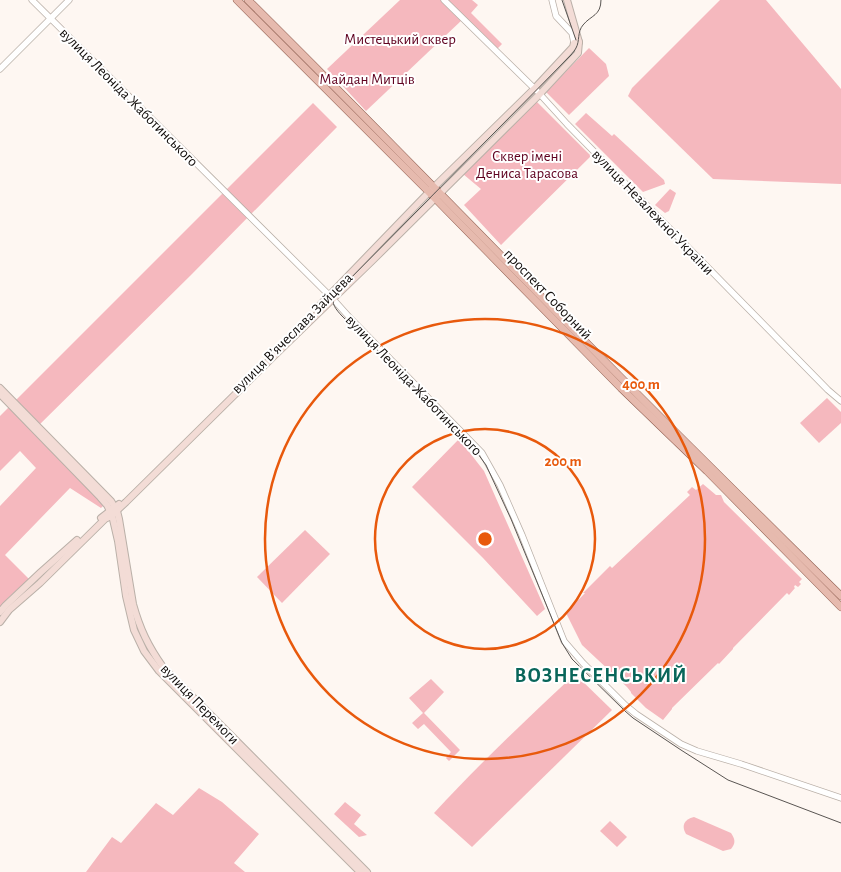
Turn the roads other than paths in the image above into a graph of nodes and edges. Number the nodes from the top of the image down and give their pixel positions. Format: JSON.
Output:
{"nodes":[{"id":1,"x":32,"y":0,"type":"edge"},
{"id":2,"x":69,"y":0,"type":"edge"},
{"id":3,"x":237,"y":0,"type":"edge"},
{"id":4,"x":248,"y":0,"type":"edge"},
{"id":5,"x":444,"y":0,"type":"edge"},
{"id":6,"x":552,"y":0,"type":"edge"},
{"id":7,"x":567,"y":0,"type":"edge"},
{"id":8,"x":50,"y":18,"type":"junction"},
{"id":9,"x":577,"y":43,"type":"junction"},
{"id":10,"x":0,"y":69,"type":"edge"},
{"id":11,"x":534,"y":89,"type":"junction"},
{"id":12,"x":539,"y":95,"type":"junction"},
{"id":13,"x":435,"y":193,"type":"junction"},
{"id":14,"x":331,"y":298,"type":"junction"},
{"id":15,"x":0,"y":388,"type":"edge"},
{"id":16,"x":0,"y":394,"type":"edge"},
{"id":17,"x":841,"y":401,"type":"edge"},
{"id":18,"x":733,"y":490,"type":"junction"},
{"id":19,"x":735,"y":500,"type":"junction"},
{"id":20,"x":114,"y":511,"type":"junction"},
{"id":21,"x":814,"y":575,"type":"junction"},
{"id":22,"x":841,"y":596,"type":"edge"},
{"id":23,"x":841,"y":607,"type":"edge"},
{"id":24,"x":0,"y":612,"type":"edge"},
{"id":25,"x":0,"y":622,"type":"edge"},
{"id":26,"x":150,"y":654,"type":"junction"},
{"id":27,"x":841,"y":798,"type":"edge"},
{"id":28,"x":360,"y":872,"type":"edge"},
{"id":29,"x":367,"y":872,"type":"edge"}],
"edges":[{"from":1,"to":8,"type":"street","name":"вулиця Леоніда Жаботинського"},
{"from":2,"to":8,"type":"street"},
{"from":3,"to":13,"type":"main road","name":"проспект Соборний"},
{"from":4,"to":13,"type":"main road","name":"проспект Соборний"},
{"from":5,"to":11,"type":"street","name":"вулиця Незалежної України"},
{"from":6,"to":9,"type":"street"},
{"from":7,"to":9,"type":"main road"},
{"from":8,"to":10,"type":"street"},
{"from":8,"to":14,"type":"street","name":"вулиця Леоніда Жаботинського"},
{"from":9,"to":11,"type":"main road","name":"вулиця Вʼячеслава Зайцева"},
{"from":9,"to":12,"type":"main road","name":"вулиця Вʼячеслава Зайцева"},
{"from":11,"to":12,"type":"street","name":"вулиця Незалежної України"},
{"from":11,"to":13,"type":"main road","name":"вулиця Вʼячеслава Зайцева"},
{"from":12,"to":13,"type":"main road","name":"вулиця Вʼячеслава Зайцева"},
{"from":12,"to":17,"type":"street","name":"вулиця Незалежної України"},
{"from":13,"to":14,"type":"main road","name":"вулиця Вʼячеслава Зайцева"},
{"from":13,"to":18,"type":"main road","name":"проспект Соборний"},
{"from":13,"to":19,"type":"main road","name":"проспект Соборний"},
{"from":14,"to":20,"type":"main road","name":"вулиця Вʼячеслава Зайцева"},
{"from":14,"to":27,"type":"street","name":"вулиця Леоніда Жаботинського"},
{"from":15,"to":20,"type":"main road"},
{"from":16,"to":20,"type":"main road","name":"вулиця Перемоги"},
{"from":18,"to":19,"type":"main road"},
{"from":18,"to":21,"type":"main road","name":"проспект Соборний"},
{"from":19,"to":21,"type":"main road","name":"проспект Соборний"},
{"from":20,"to":24,"type":"main road","name":"вулиця Вʼячеслава Зайцева"},
{"from":20,"to":25,"type":"main road","name":"вулиця Вʼячеслава Зайцева"},
{"from":20,"to":26,"type":"main road","name":"вулиця Перемоги"},
{"from":21,"to":22,"type":"main road","name":"проспект Соборний"},
{"from":21,"to":23,"type":"main road","name":"проспект Соборний"},
{"from":26,"to":28,"type":"main road","name":"вулиця Перемоги"},
{"from":26,"to":29,"type":"main road","name":"вулиця Перемоги"}]}
